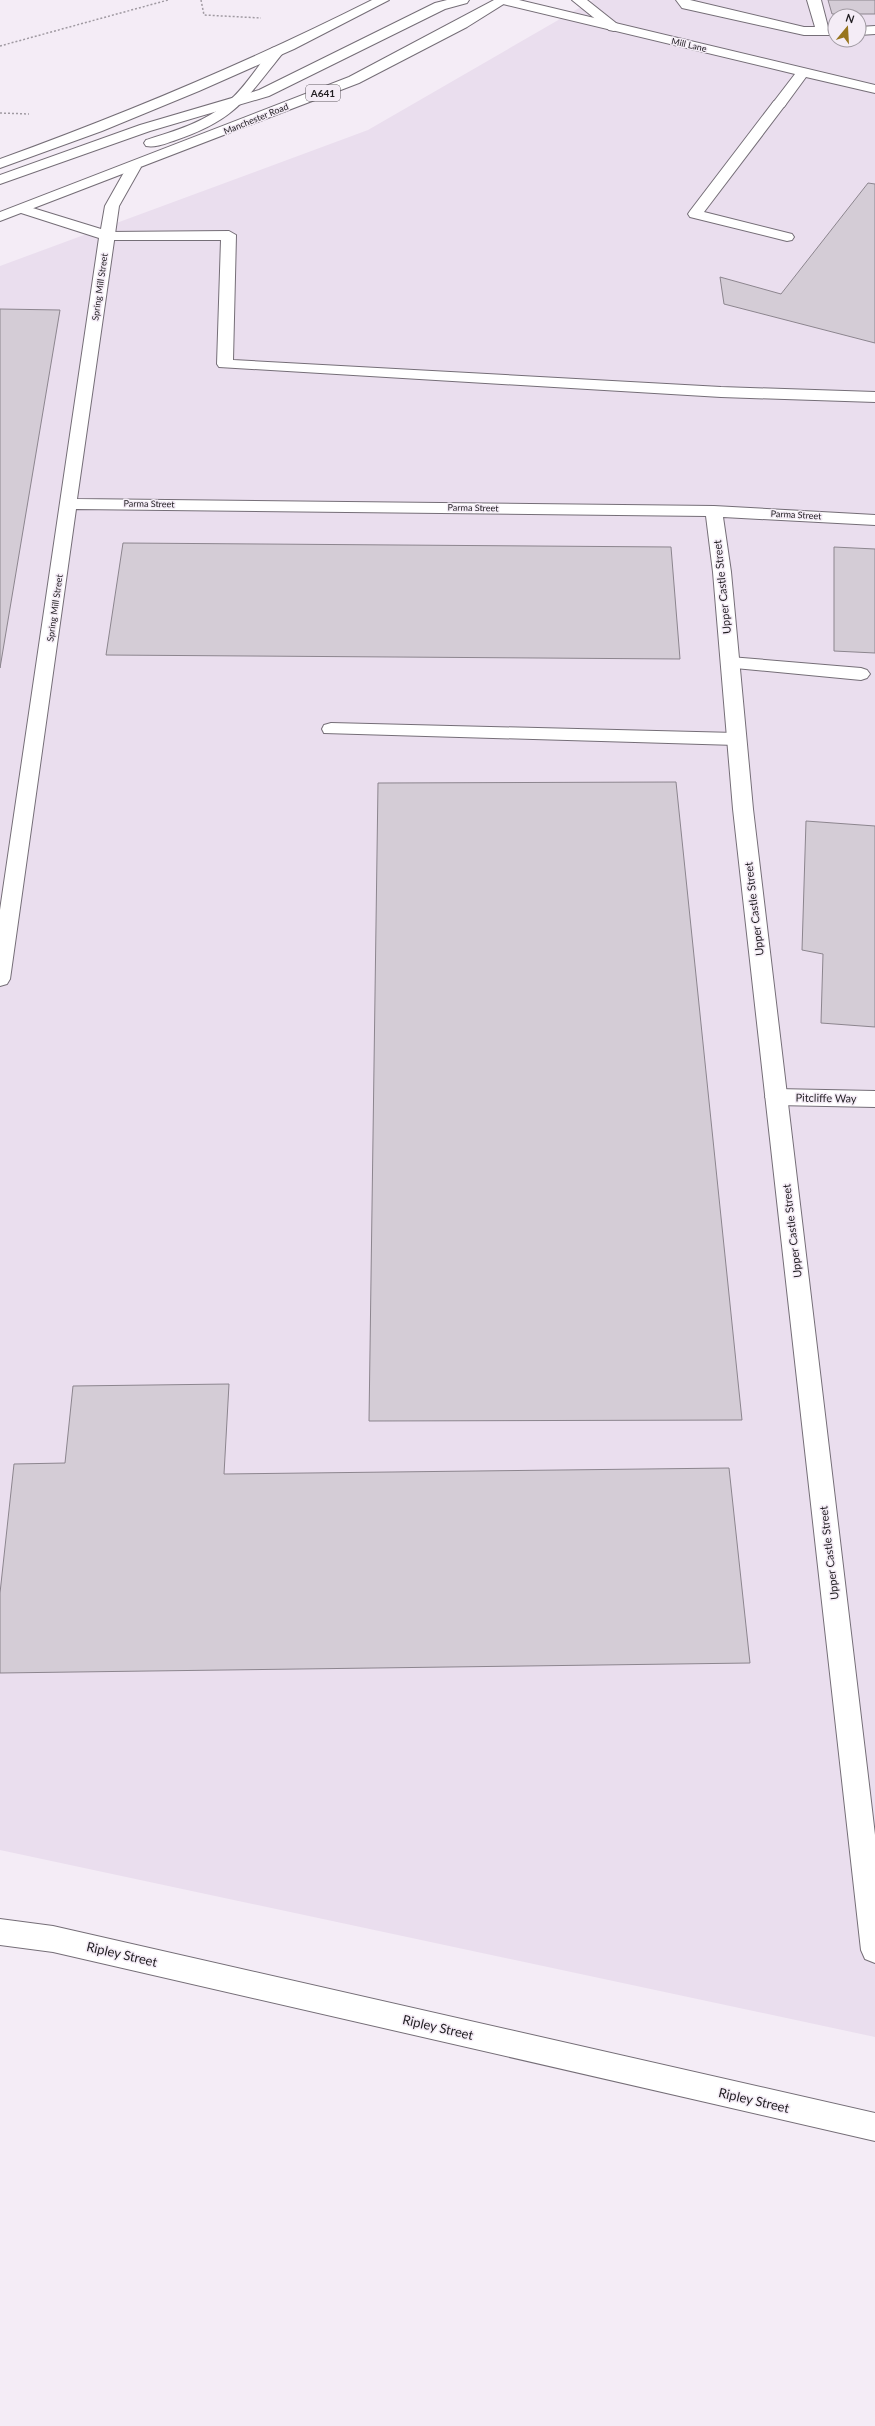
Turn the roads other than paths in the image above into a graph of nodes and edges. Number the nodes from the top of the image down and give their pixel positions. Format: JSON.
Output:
{"nodes":[{"id":1,"x":382,"y":0,"type":"edge"},
{"id":2,"x":462,"y":0,"type":"edge"},
{"id":3,"x":503,"y":0,"type":"edge"},
{"id":4,"x":579,"y":0,"type":"edge"},
{"id":5,"x":683,"y":0,"type":"edge"},
{"id":6,"x":814,"y":0,"type":"edge"},
{"id":7,"x":614,"y":27,"type":"junction"},
{"id":8,"x":827,"y":27,"type":"edge"},
{"id":9,"x":827,"y":31,"type":"edge"},
{"id":10,"x":277,"y":51,"type":"junction"},
{"id":11,"x":803,"y":72,"type":"junction"},
{"id":12,"x":875,"y":89,"type":"edge"},
{"id":13,"x":234,"y":104,"type":"junction"},
{"id":14,"x":151,"y":143,"type":"dead end"},
{"id":15,"x":0,"y":164,"type":"edge"},
{"id":16,"x":134,"y":167,"type":"junction"},
{"id":17,"x":0,"y":180,"type":"edge"},
{"id":18,"x":23,"y":209,"type":"junction"},
{"id":19,"x":0,"y":218,"type":"edge"},
{"id":20,"x":107,"y":236,"type":"junction"},
{"id":21,"x":787,"y":237,"type":"dead end"},
{"id":22,"x":875,"y":397,"type":"edge"},
{"id":23,"x":70,"y":504,"type":"junction"},
{"id":24,"x":714,"y":511,"type":"junction"},
{"id":25,"x":875,"y":520,"type":"edge"},
{"id":26,"x":730,"y":663,"type":"junction"},
{"id":27,"x":861,"y":674,"type":"dead end"},
{"id":28,"x":331,"y":729,"type":"dead end"},
{"id":29,"x":736,"y":739,"type":"junction"},
{"id":30,"x":0,"y":979,"type":"edge"},
{"id":31,"x":776,"y":1097,"type":"junction"},
{"id":32,"x":875,"y":1099,"type":"edge"},
{"id":33,"x":0,"y":1932,"type":"edge"},
{"id":34,"x":875,"y":1950,"type":"edge"},
{"id":35,"x":875,"y":2127,"type":"edge"}],
"edges":[{"from":1,"to":10,"type":"street"},
{"from":2,"to":13,"type":"street"},
{"from":3,"to":7,"type":"street","name":"Mill Lane"},
{"from":3,"to":16,"type":"street","name":"Manchester Road","number":"A641"},
{"from":4,"to":7,"type":"street"},
{"from":5,"to":9,"type":"street"},
{"from":6,"to":8,"type":"street"},
{"from":7,"to":11,"type":"street","name":"Mill Lane"},
{"from":10,"to":13,"type":"street"},
{"from":10,"to":15,"type":"street"},
{"from":11,"to":12,"type":"street","name":"Mill Lane"},
{"from":11,"to":21,"type":"street"},
{"from":13,"to":14,"type":"street"},
{"from":13,"to":17,"type":"street"},
{"from":16,"to":18,"type":"street","name":"Manchester Road","number":"A641"},
{"from":16,"to":20,"type":"street","name":"Spring Mill Street"},
{"from":18,"to":19,"type":"street","name":"Manchester Road","number":"A641"},
{"from":18,"to":20,"type":"street"},
{"from":20,"to":22,"type":"street"},
{"from":20,"to":23,"type":"street","name":"Spring Mill Street"},
{"from":23,"to":24,"type":"street","name":"Parma Street"},
{"from":23,"to":30,"type":"street","name":"Spring Mill Street"},
{"from":24,"to":25,"type":"street","name":"Parma Street"},
{"from":24,"to":26,"type":"street","name":"Upper Castle Street"},
{"from":26,"to":27,"type":"street"},
{"from":26,"to":29,"type":"street","name":"Upper Castle Street"},
{"from":28,"to":29,"type":"street"},
{"from":29,"to":31,"type":"street","name":"Upper Castle Street"},
{"from":31,"to":32,"type":"street","name":"Pitcliffe Way"},
{"from":31,"to":34,"type":"street","name":"Upper Castle Street"},
{"from":33,"to":35,"type":"street","name":"Ripley Street"}]}
